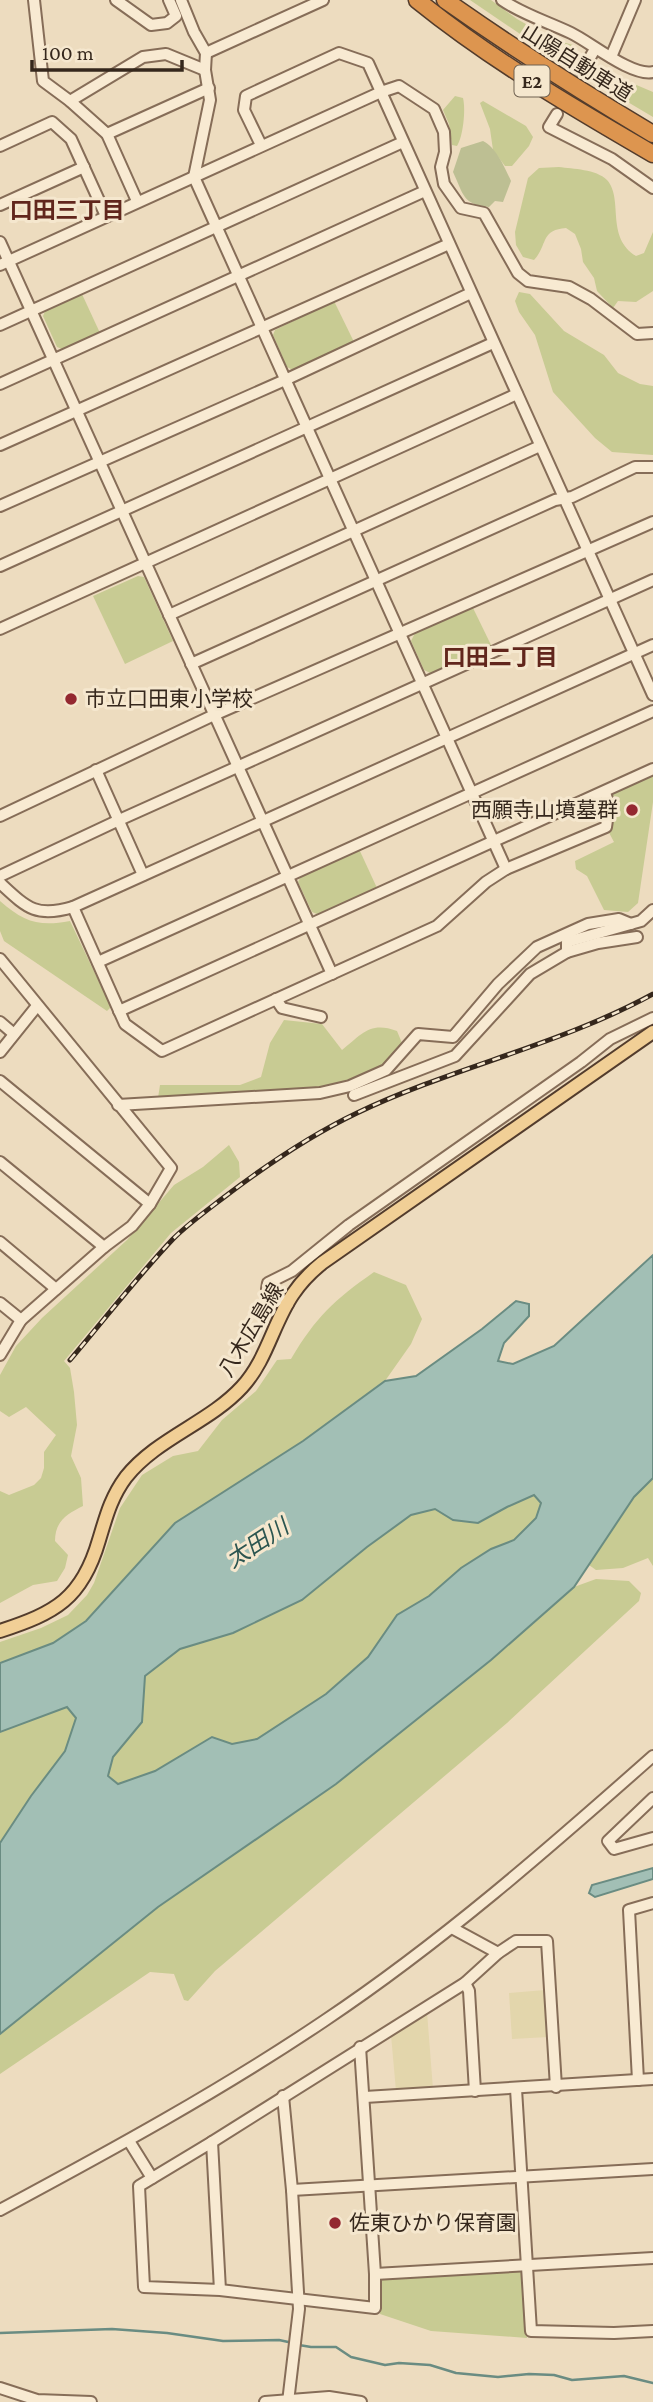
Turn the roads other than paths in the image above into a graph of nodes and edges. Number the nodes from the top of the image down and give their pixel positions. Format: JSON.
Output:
{"nodes":[{"id":1,"x":34,"y":0,"type":"edge"},
{"id":2,"x":116,"y":0,"type":"edge"},
{"id":3,"x":169,"y":0,"type":"edge"},
{"id":4,"x":323,"y":0,"type":"edge"},
{"id":5,"x":417,"y":0,"type":"edge"},
{"id":6,"x":446,"y":0,"type":"edge"},
{"id":7,"x":502,"y":0,"type":"edge"},
{"id":8,"x":635,"y":0,"type":"edge"},
{"id":9,"x":187,"y":2,"type":"edge"},
{"id":10,"x":595,"y":49,"type":"junction"},
{"id":11,"x":206,"y":53,"type":"junction"},
{"id":12,"x":611,"y":57,"type":"junction"},
{"id":13,"x":588,"y":61,"type":"tunnel mouth"},
{"id":14,"x":205,"y":70,"type":"junction"},
{"id":15,"x":653,"y":72,"type":"edge"},
{"id":16,"x":209,"y":88,"type":"junction"},
{"id":17,"x":381,"y":92,"type":"junction"},
{"id":18,"x":71,"y":101,"type":"junction"},
{"id":19,"x":557,"y":114,"type":"dead end"},
{"id":20,"x":107,"y":134,"type":"junction"},
{"id":21,"x":653,"y":134,"type":"edge"},
{"id":22,"x":403,"y":142,"type":"junction"},
{"id":23,"x":261,"y":145,"type":"junction"},
{"id":24,"x":0,"y":146,"type":"edge"},
{"id":25,"x":653,"y":154,"type":"edge"},
{"id":26,"x":84,"y":167,"type":"junction"},
{"id":27,"x":194,"y":177,"type":"junction"},
{"id":28,"x":653,"y":188,"type":"edge"},
{"id":29,"x":425,"y":191,"type":"junction"},
{"id":30,"x":137,"y":201,"type":"junction"},
{"id":31,"x":0,"y":205,"type":"edge"},
{"id":32,"x":106,"y":216,"type":"junction"},
{"id":33,"x":216,"y":227,"type":"junction"},
{"id":34,"x":0,"y":242,"type":"edge"},
{"id":35,"x":449,"y":244,"type":"junction"},
{"id":36,"x":4,"y":263,"type":"edge"},
{"id":37,"x":239,"y":276,"type":"junction"},
{"id":38,"x":471,"y":293,"type":"junction"},
{"id":39,"x":31,"y":311,"type":"junction"},
{"id":40,"x":0,"y":325,"type":"edge"},
{"id":41,"x":262,"y":328,"type":"junction"},
{"id":42,"x":653,"y":334,"type":"edge"},
{"id":43,"x":493,"y":343,"type":"junction"},
{"id":44,"x":53,"y":359,"type":"junction"},
{"id":45,"x":285,"y":380,"type":"junction"},
{"id":46,"x":0,"y":384,"type":"edge"},
{"id":47,"x":517,"y":394,"type":"junction"},
{"id":48,"x":77,"y":411,"type":"junction"},
{"id":49,"x":307,"y":428,"type":"junction"},
{"id":50,"x":0,"y":445,"type":"edge"},
{"id":51,"x":540,"y":446,"type":"junction"},
{"id":52,"x":100,"y":462,"type":"junction"},
{"id":53,"x":653,"y":467,"type":"edge"},
{"id":54,"x":330,"y":480,"type":"junction"},
{"id":55,"x":565,"y":498,"type":"junction"},
{"id":56,"x":0,"y":506,"type":"edge"},
{"id":57,"x":122,"y":511,"type":"junction"},
{"id":58,"x":653,"y":522,"type":"edge"},
{"id":59,"x":353,"y":530,"type":"junction"},
{"id":60,"x":587,"y":550,"type":"junction"},
{"id":61,"x":145,"y":563,"type":"junction"},
{"id":62,"x":0,"y":566,"type":"edge"},
{"id":63,"x":376,"y":580,"type":"junction"},
{"id":64,"x":653,"y":580,"type":"edge"},
{"id":65,"x":609,"y":600,"type":"junction"},
{"id":66,"x":169,"y":615,"type":"junction"},
{"id":67,"x":1,"y":627,"type":"edge"},
{"id":68,"x":399,"y":633,"type":"junction"},
{"id":69,"x":653,"y":645,"type":"edge"},
{"id":70,"x":634,"y":653,"type":"junction"},
{"id":71,"x":191,"y":664,"type":"junction"},
{"id":72,"x":422,"y":684,"type":"junction"},
{"id":73,"x":653,"y":695,"type":"edge"},
{"id":74,"x":653,"y":711,"type":"edge"},
{"id":75,"x":214,"y":715,"type":"junction"},
{"id":76,"x":447,"y":738,"type":"junction"},
{"id":77,"x":238,"y":767,"type":"junction"},
{"id":78,"x":653,"y":769,"type":"edge"},
{"id":79,"x":96,"y":770,"type":"junction"},
{"id":80,"x":471,"y":792,"type":"junction"},
{"id":81,"x":604,"y":792,"type":"junction"},
{"id":82,"x":0,"y":816,"type":"edge"},
{"id":83,"x":117,"y":821,"type":"junction"},
{"id":84,"x":263,"y":822,"type":"junction"},
{"id":85,"x":493,"y":840,"type":"junction"},
{"id":86,"x":506,"y":869,"type":"junction"},
{"id":87,"x":143,"y":875,"type":"junction"},
{"id":88,"x":0,"y":876,"type":"edge"},
{"id":89,"x":288,"y":876,"type":"junction"},
{"id":90,"x":0,"y":883,"type":"edge"},
{"id":91,"x":73,"y":907,"type":"junction"},
{"id":92,"x":653,"y":910,"type":"edge"},
{"id":93,"x":309,"y":924,"type":"junction"},
{"id":94,"x":631,"y":924,"type":"junction"},
{"id":95,"x":637,"y":937,"type":"dead end"},
{"id":96,"x":567,"y":952,"type":"junction"},
{"id":97,"x":0,"y":959,"type":"edge"},
{"id":98,"x":98,"y":962,"type":"junction"},
{"id":99,"x":332,"y":974,"type":"junction"},
{"id":100,"x":276,"y":999,"type":"junction"},
{"id":101,"x":37,"y":1006,"type":"junction"},
{"id":102,"x":119,"y":1011,"type":"junction"},
{"id":103,"x":321,"y":1017,"type":"dead end"},
{"id":104,"x":653,"y":1018,"type":"edge"},
{"id":105,"x":0,"y":1022,"type":"edge"},
{"id":106,"x":653,"y":1032,"type":"edge"},
{"id":107,"x":14,"y":1034,"type":"junction"},
{"id":108,"x":0,"y":1052,"type":"edge"},
{"id":109,"x":0,"y":1081,"type":"edge"},
{"id":110,"x":354,"y":1096,"type":"dead end"},
{"id":111,"x":118,"y":1105,"type":"junction"},
{"id":112,"x":0,"y":1162,"type":"edge"},
{"id":113,"x":150,"y":1204,"type":"junction"},
{"id":114,"x":0,"y":1242,"type":"edge"},
{"id":115,"x":104,"y":1247,"type":"junction"},
{"id":116,"x":56,"y":1289,"type":"junction"},
{"id":117,"x":0,"y":1303,"type":"edge"},
{"id":118,"x":288,"y":1304,"type":"junction"},
{"id":119,"x":21,"y":1320,"type":"junction"},
{"id":120,"x":0,"y":1356,"type":"edge"},
{"id":121,"x":0,"y":1631,"type":"edge"},
{"id":122,"x":653,"y":1756,"type":"edge"},
{"id":123,"x":653,"y":1798,"type":"edge"},
{"id":124,"x":653,"y":1838,"type":"edge"},
{"id":125,"x":653,"y":1903,"type":"edge"},
{"id":126,"x":452,"y":1928,"type":"junction"},
{"id":127,"x":498,"y":1953,"type":"junction"},
{"id":128,"x":465,"y":1983,"type":"junction"},
{"id":129,"x":360,"y":2047,"type":"junction"},
{"id":130,"x":653,"y":2079,"type":"edge"},
{"id":131,"x":638,"y":2080,"type":"junction"},
{"id":132,"x":555,"y":2087,"type":"junction"},
{"id":133,"x":516,"y":2089,"type":"junction"},
{"id":134,"x":475,"y":2091,"type":"junction"},
{"id":135,"x":283,"y":2096,"type":"junction"},
{"id":136,"x":365,"y":2097,"type":"junction"},
{"id":137,"x":129,"y":2141,"type":"junction"},
{"id":138,"x":212,"y":2142,"type":"junction"},
{"id":139,"x":653,"y":2169,"type":"edge"},
{"id":140,"x":521,"y":2177,"type":"junction"},
{"id":141,"x":152,"y":2178,"type":"junction"},
{"id":142,"x":370,"y":2187,"type":"junction"},
{"id":143,"x":292,"y":2190,"type":"junction"},
{"id":144,"x":0,"y":2210,"type":"edge"},
{"id":145,"x":653,"y":2258,"type":"edge"},
{"id":146,"x":527,"y":2265,"type":"junction"},
{"id":147,"x":375,"y":2274,"type":"junction"},
{"id":148,"x":220,"y":2290,"type":"junction"},
{"id":149,"x":298,"y":2303,"type":"junction"},
{"id":150,"x":653,"y":2331,"type":"edge"},
{"id":151,"x":0,"y":2388,"type":"edge"},
{"id":152,"x":91,"y":2402,"type":"edge"},
{"id":153,"x":265,"y":2402,"type":"edge"},
{"id":154,"x":288,"y":2402,"type":"edge"},
{"id":155,"x":361,"y":2402,"type":"edge"}],
"edges":[{"from":1,"to":18,"type":"street"},
{"from":2,"to":3,"type":"street"},
{"from":4,"to":11,"type":"street"},
{"from":5,"to":25,"type":"highway","name":"山陽自動車道","number":"E2"},
{"from":6,"to":21,"type":"highway","name":"山陽自動車道","number":"E2"},
{"from":7,"to":10,"type":"street"},
{"from":8,"to":12,"type":"street"},
{"from":9,"to":11,"type":"street"},
{"from":10,"to":12,"type":"street"},
{"from":10,"to":13,"type":"street"},
{"from":11,"to":14,"type":"street"},
{"from":12,"to":15,"type":"street"},
{"from":14,"to":16,"type":"street"},
{"from":14,"to":18,"type":"street"},
{"from":16,"to":20,"type":"street"},
{"from":16,"to":27,"type":"street"},
{"from":17,"to":22,"type":"street"},
{"from":17,"to":23,"type":"street"},
{"from":17,"to":23,"type":"street"},
{"from":17,"to":42,"type":"street"},
{"from":18,"to":20,"type":"street"},
{"from":19,"to":28,"type":"street"},
{"from":20,"to":30,"type":"street"},
{"from":22,"to":29,"type":"street"},
{"from":22,"to":33,"type":"street"},
{"from":23,"to":27,"type":"street"},
{"from":24,"to":26,"type":"street"},
{"from":26,"to":31,"type":"street"},
{"from":26,"to":32,"type":"street"},
{"from":27,"to":30,"type":"street"},
{"from":27,"to":33,"type":"street"},
{"from":29,"to":35,"type":"street"},
{"from":29,"to":37,"type":"street"},
{"from":30,"to":32,"type":"street"},
{"from":32,"to":36,"type":"street"},
{"from":33,"to":37,"type":"street"},
{"from":33,"to":39,"type":"street"},
{"from":34,"to":36,"type":"street"},
{"from":35,"to":38,"type":"street"},
{"from":35,"to":41,"type":"street"},
{"from":36,"to":39,"type":"street"},
{"from":37,"to":41,"type":"street"},
{"from":37,"to":44,"type":"street"},
{"from":38,"to":43,"type":"street"},
{"from":38,"to":45,"type":"street"},
{"from":39,"to":40,"type":"street"},
{"from":39,"to":44,"type":"street"},
{"from":41,"to":45,"type":"street"},
{"from":41,"to":48,"type":"street"},
{"from":43,"to":47,"type":"street"},
{"from":43,"to":49,"type":"street"},
{"from":44,"to":46,"type":"street"},
{"from":44,"to":48,"type":"street"},
{"from":45,"to":49,"type":"street"},
{"from":45,"to":52,"type":"street"},
{"from":47,"to":51,"type":"street"},
{"from":47,"to":54,"type":"street"},
{"from":48,"to":50,"type":"street"},
{"from":48,"to":52,"type":"street"},
{"from":49,"to":54,"type":"street"},
{"from":49,"to":57,"type":"street"},
{"from":51,"to":55,"type":"street"},
{"from":51,"to":59,"type":"street"},
{"from":52,"to":56,"type":"street"},
{"from":52,"to":57,"type":"street"},
{"from":53,"to":55,"type":"street"},
{"from":54,"to":59,"type":"street"},
{"from":54,"to":61,"type":"street"},
{"from":55,"to":60,"type":"street"},
{"from":55,"to":63,"type":"street"},
{"from":57,"to":61,"type":"street"},
{"from":57,"to":62,"type":"street"},
{"from":58,"to":60,"type":"street"},
{"from":59,"to":63,"type":"street"},
{"from":59,"to":66,"type":"street"},
{"from":60,"to":65,"type":"street"},
{"from":60,"to":68,"type":"street"},
{"from":61,"to":66,"type":"street"},
{"from":61,"to":67,"type":"street"},
{"from":63,"to":68,"type":"street"},
{"from":63,"to":71,"type":"street"},
{"from":64,"to":65,"type":"street"},
{"from":65,"to":70,"type":"street"},
{"from":65,"to":72,"type":"street"},
{"from":66,"to":71,"type":"street"},
{"from":68,"to":72,"type":"street"},
{"from":68,"to":75,"type":"street"},
{"from":69,"to":70,"type":"street"},
{"from":70,"to":73,"type":"street"},
{"from":70,"to":76,"type":"street"},
{"from":71,"to":75,"type":"street"},
{"from":72,"to":76,"type":"street"},
{"from":72,"to":77,"type":"street"},
{"from":74,"to":80,"type":"street"},
{"from":75,"to":77,"type":"street"},
{"from":75,"to":79,"type":"street"},
{"from":76,"to":80,"type":"street"},
{"from":76,"to":84,"type":"street"},
{"from":77,"to":83,"type":"street"},
{"from":77,"to":84,"type":"street"},
{"from":78,"to":81,"type":"street"},
{"from":79,"to":82,"type":"street"},
{"from":79,"to":83,"type":"street"},
{"from":80,"to":85,"type":"street"},
{"from":80,"to":89,"type":"street"},
{"from":81,"to":85,"type":"street"},
{"from":81,"to":86,"type":"street"},
{"from":83,"to":87,"type":"street"},
{"from":83,"to":88,"type":"street"},
{"from":84,"to":87,"type":"street"},
{"from":84,"to":89,"type":"street"},
{"from":85,"to":86,"type":"street"},
{"from":85,"to":93,"type":"street"},
{"from":86,"to":99,"type":"street"},
{"from":87,"to":91,"type":"street"},
{"from":89,"to":93,"type":"street"},
{"from":89,"to":98,"type":"street"},
{"from":90,"to":91,"type":"street"},
{"from":91,"to":98,"type":"street"},
{"from":92,"to":94,"type":"street"},
{"from":93,"to":99,"type":"street"},
{"from":93,"to":102,"type":"street"},
{"from":94,"to":96,"type":"street"},
{"from":94,"to":111,"type":"street"},
{"from":95,"to":96,"type":"street"},
{"from":96,"to":110,"type":"street"},
{"from":97,"to":101,"type":"street"},
{"from":98,"to":102,"type":"street"},
{"from":99,"to":100,"type":"street"},
{"from":100,"to":102,"type":"street"},
{"from":100,"to":103,"type":"street"},
{"from":101,"to":107,"type":"street"},
{"from":101,"to":111,"type":"street"},
{"from":104,"to":118,"type":"street"},
{"from":105,"to":107,"type":"street"},
{"from":106,"to":118,"type":"main road","name":"八木広島線"},
{"from":107,"to":108,"type":"street"},
{"from":109,"to":113,"type":"street"},
{"from":111,"to":113,"type":"street"},
{"from":112,"to":115,"type":"street"},
{"from":113,"to":115,"type":"street"},
{"from":114,"to":116,"type":"street"},
{"from":115,"to":116,"type":"street"},
{"from":116,"to":119,"type":"street"},
{"from":117,"to":119,"type":"street"},
{"from":118,"to":121,"type":"main road","name":"八木広島線"},
{"from":119,"to":120,"type":"street"},
{"from":122,"to":126,"type":"street"},
{"from":123,"to":124,"type":"street"},
{"from":125,"to":131,"type":"street"},
{"from":126,"to":127,"type":"street"},
{"from":126,"to":137,"type":"street"},
{"from":127,"to":128,"type":"street"},
{"from":127,"to":132,"type":"street"},
{"from":128,"to":129,"type":"street"},
{"from":128,"to":134,"type":"street"},
{"from":129,"to":135,"type":"street"},
{"from":129,"to":136,"type":"street"},
{"from":130,"to":131,"type":"street"},
{"from":131,"to":132,"type":"street"},
{"from":132,"to":133,"type":"street"},
{"from":133,"to":134,"type":"street"},
{"from":133,"to":140,"type":"street"},
{"from":134,"to":136,"type":"street"},
{"from":135,"to":138,"type":"street"},
{"from":135,"to":143,"type":"street"},
{"from":136,"to":142,"type":"street"},
{"from":137,"to":141,"type":"street"},
{"from":137,"to":144,"type":"street"},
{"from":138,"to":141,"type":"street"},
{"from":138,"to":148,"type":"street"},
{"from":139,"to":140,"type":"street"},
{"from":140,"to":142,"type":"street"},
{"from":140,"to":146,"type":"street"},
{"from":141,"to":148,"type":"street"},
{"from":142,"to":143,"type":"street"},
{"from":142,"to":147,"type":"street"},
{"from":143,"to":149,"type":"street"},
{"from":145,"to":146,"type":"street"},
{"from":146,"to":147,"type":"street"},
{"from":146,"to":150,"type":"street"},
{"from":147,"to":149,"type":"street"},
{"from":148,"to":149,"type":"street"},
{"from":149,"to":154,"type":"street"},
{"from":151,"to":152,"type":"street"},
{"from":153,"to":154,"type":"street"},
{"from":154,"to":155,"type":"street"}]}
